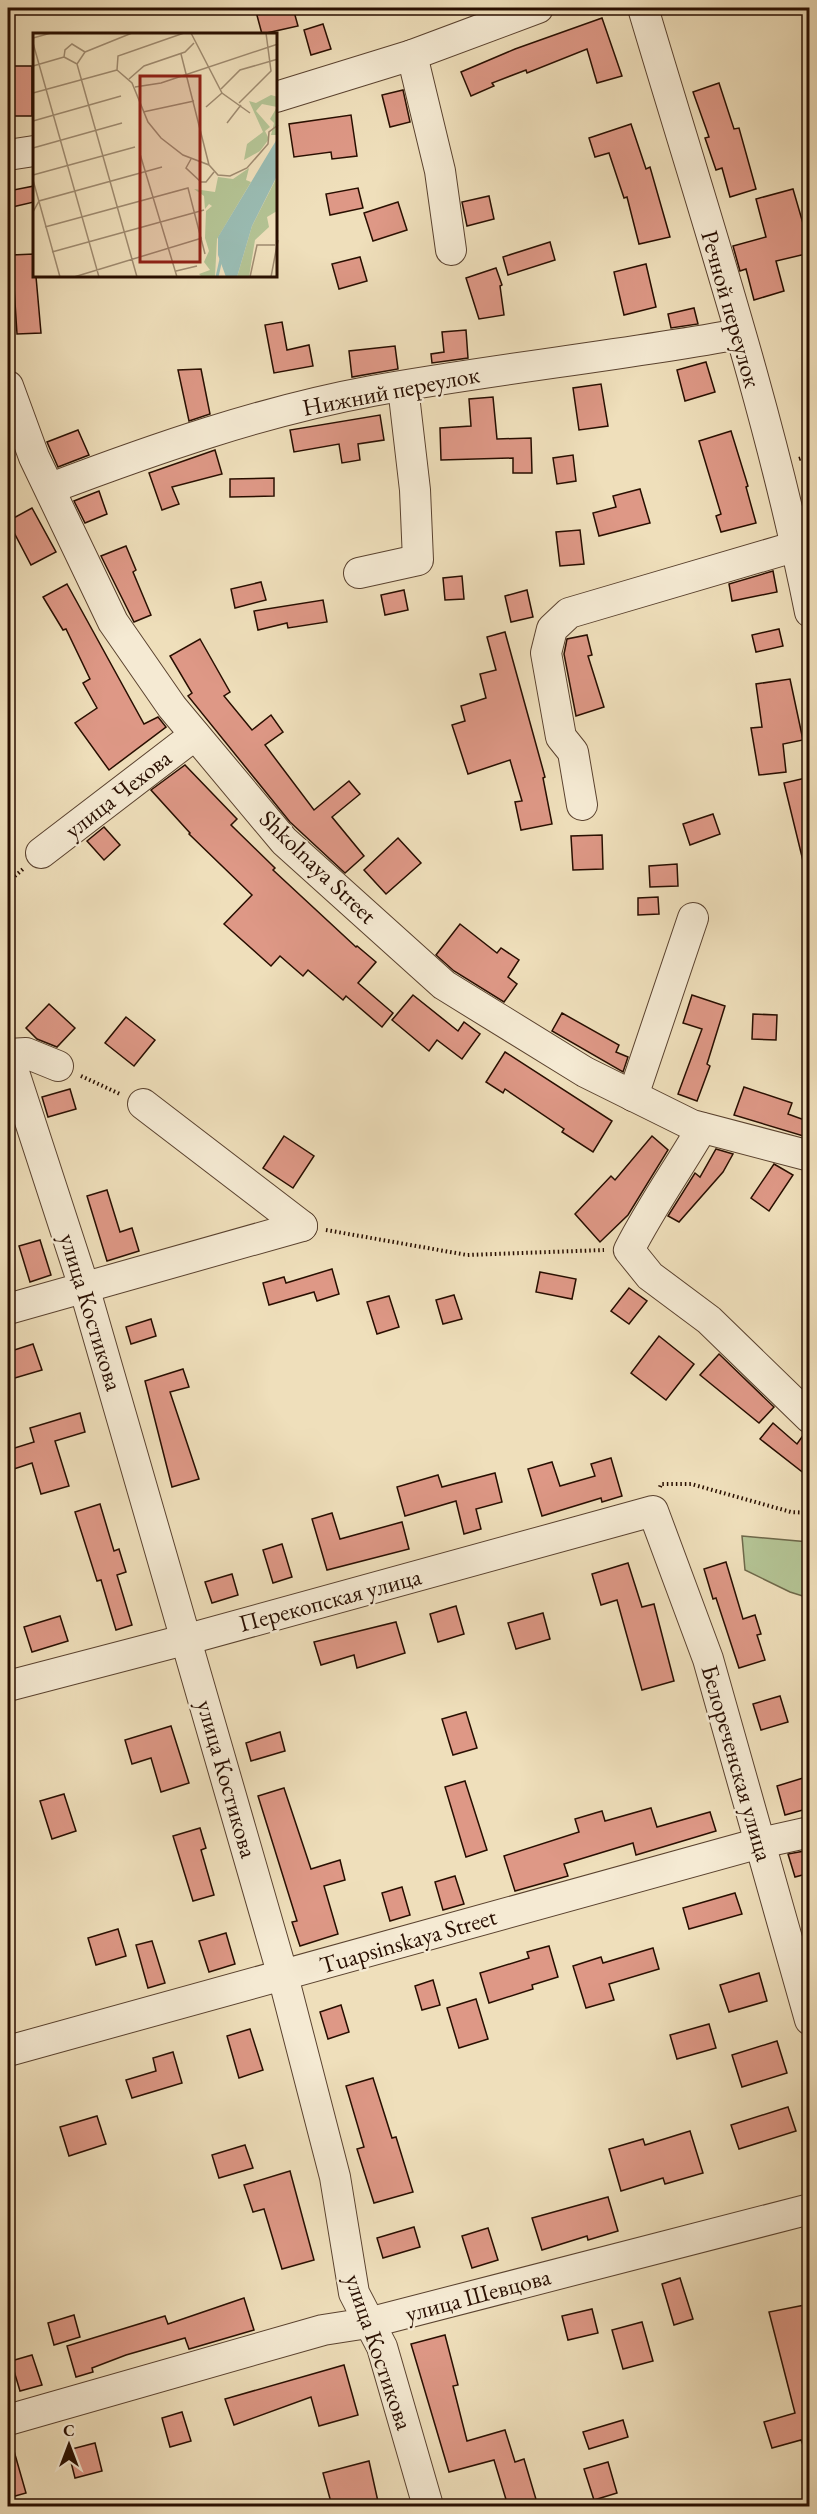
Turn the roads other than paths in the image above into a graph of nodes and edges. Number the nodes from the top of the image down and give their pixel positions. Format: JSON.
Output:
{"nodes":[{"id":1,"x":537,"y":8,"type":"edge"},
{"id":2,"x":643,"y":8,"type":"edge"},
{"id":3,"x":412,"y":55,"type":"junction"},
{"id":4,"x":278,"y":96,"type":"edge"},
{"id":5,"x":33,"y":151,"type":"edge"},
{"id":6,"x":8,"y":155,"type":"edge"},
{"id":7,"x":451,"y":250,"type":"dead end"},
{"id":8,"x":740,"y":334,"type":"junction"},
{"id":9,"x":8,"y":386,"type":"edge"},
{"id":10,"x":402,"y":387,"type":"junction"},
{"id":11,"x":15,"y":431,"type":"edge"},
{"id":12,"x":51,"y":488,"type":"junction"},
{"id":13,"x":796,"y":546,"type":"junction"},
{"id":14,"x":359,"y":573,"type":"dead end"},
{"id":15,"x":810,"y":612,"type":"edge"},
{"id":16,"x":195,"y":735,"type":"junction"},
{"id":17,"x":582,"y":805,"type":"dead end"},
{"id":18,"x":41,"y":853,"type":"dead end"},
{"id":19,"x":693,"y":918,"type":"dead end"},
{"id":20,"x":8,"y":1054,"type":"edge"},
{"id":21,"x":58,"y":1066,"type":"road end"},
{"id":22,"x":633,"y":1096,"type":"junction"},
{"id":23,"x":143,"y":1104,"type":"road end"},
{"id":24,"x":702,"y":1128,"type":"junction"},
{"id":25,"x":810,"y":1156,"type":"edge"},
{"id":26,"x":84,"y":1287,"type":"junction"},
{"id":27,"x":8,"y":1309,"type":"edge"},
{"id":28,"x":810,"y":1418,"type":"edge"},
{"id":29,"x":653,"y":1511,"type":"joint"},
{"id":30,"x":188,"y":1640,"type":"junction"},
{"id":31,"x":8,"y":1686,"type":"edge"},
{"id":32,"x":810,"y":1832,"type":"edge"},
{"id":33,"x":760,"y":1843,"type":"junction"},
{"id":34,"x":283,"y":1976,"type":"junction"},
{"id":35,"x":810,"y":2020,"type":"edge"},
{"id":36,"x":8,"y":2051,"type":"edge"},
{"id":37,"x":810,"y":2209,"type":"edge"},
{"id":38,"x":368,"y":2323,"type":"junction"},
{"id":39,"x":8,"y":2420,"type":"edge"},
{"id":40,"x":428,"y":2506,"type":"edge"}],
"edges":[{"from":1,"to":3,"type":"street"},
{"from":2,"to":8,"type":"street","name":"Речной переулок"},
{"from":3,"to":4,"type":"street"},
{"from":3,"to":7,"type":"street"},
{"from":5,"to":6,"type":"street"},
{"from":8,"to":10,"type":"street","name":"Нижний переулок"},
{"from":8,"to":13,"type":"street","name":"Речной переулок"},
{"from":9,"to":11,"type":"street","name":"Shkolnaya Street"},
{"from":10,"to":12,"type":"street","name":"Нижний переулок"},
{"from":10,"to":14,"type":"street"},
{"from":11,"to":12,"type":"street","name":"Shkolnaya Street"},
{"from":12,"to":16,"type":"street","name":"Shkolnaya Street"},
{"from":13,"to":15,"type":"street","name":"Речной переулок"},
{"from":13,"to":17,"type":"street"},
{"from":16,"to":18,"type":"street","name":"улица Чехова"},
{"from":16,"to":22,"type":"street","name":"Shkolnaya Street"},
{"from":19,"to":22,"type":"street"},
{"from":20,"to":21,"type":"street"},
{"from":20,"to":26,"type":"street","name":"улица Костикова"},
{"from":22,"to":24,"type":"street","name":"Shkolnaya Street"},
{"from":23,"to":26,"type":"street"},
{"from":24,"to":25,"type":"street","name":"Shkolnaya Street"},
{"from":24,"to":28,"type":"street"},
{"from":26,"to":27,"type":"street"},
{"from":26,"to":30,"type":"street","name":"улица Костикова"},
{"from":29,"to":30,"type":"street","name":"Перекопская улица"},
{"from":29,"to":33,"type":"street","name":"Белореченская улица"},
{"from":30,"to":31,"type":"street","name":"Перекопская улица"},
{"from":30,"to":34,"type":"street","name":"улица Костикова"},
{"from":32,"to":33,"type":"street","name":"Tuapsinskaya Street"},
{"from":33,"to":34,"type":"street","name":"Tuapsinskaya Street"},
{"from":33,"to":35,"type":"street","name":"Белореченская улица"},
{"from":34,"to":36,"type":"street","name":"Tuapsinskaya Street"},
{"from":34,"to":38,"type":"street","name":"улица Костикова"},
{"from":37,"to":38,"type":"street","name":"улица Шевцова"},
{"from":38,"to":39,"type":"street","name":"улица Шевцова"},
{"from":38,"to":40,"type":"street","name":"улица Костикова"}]}
